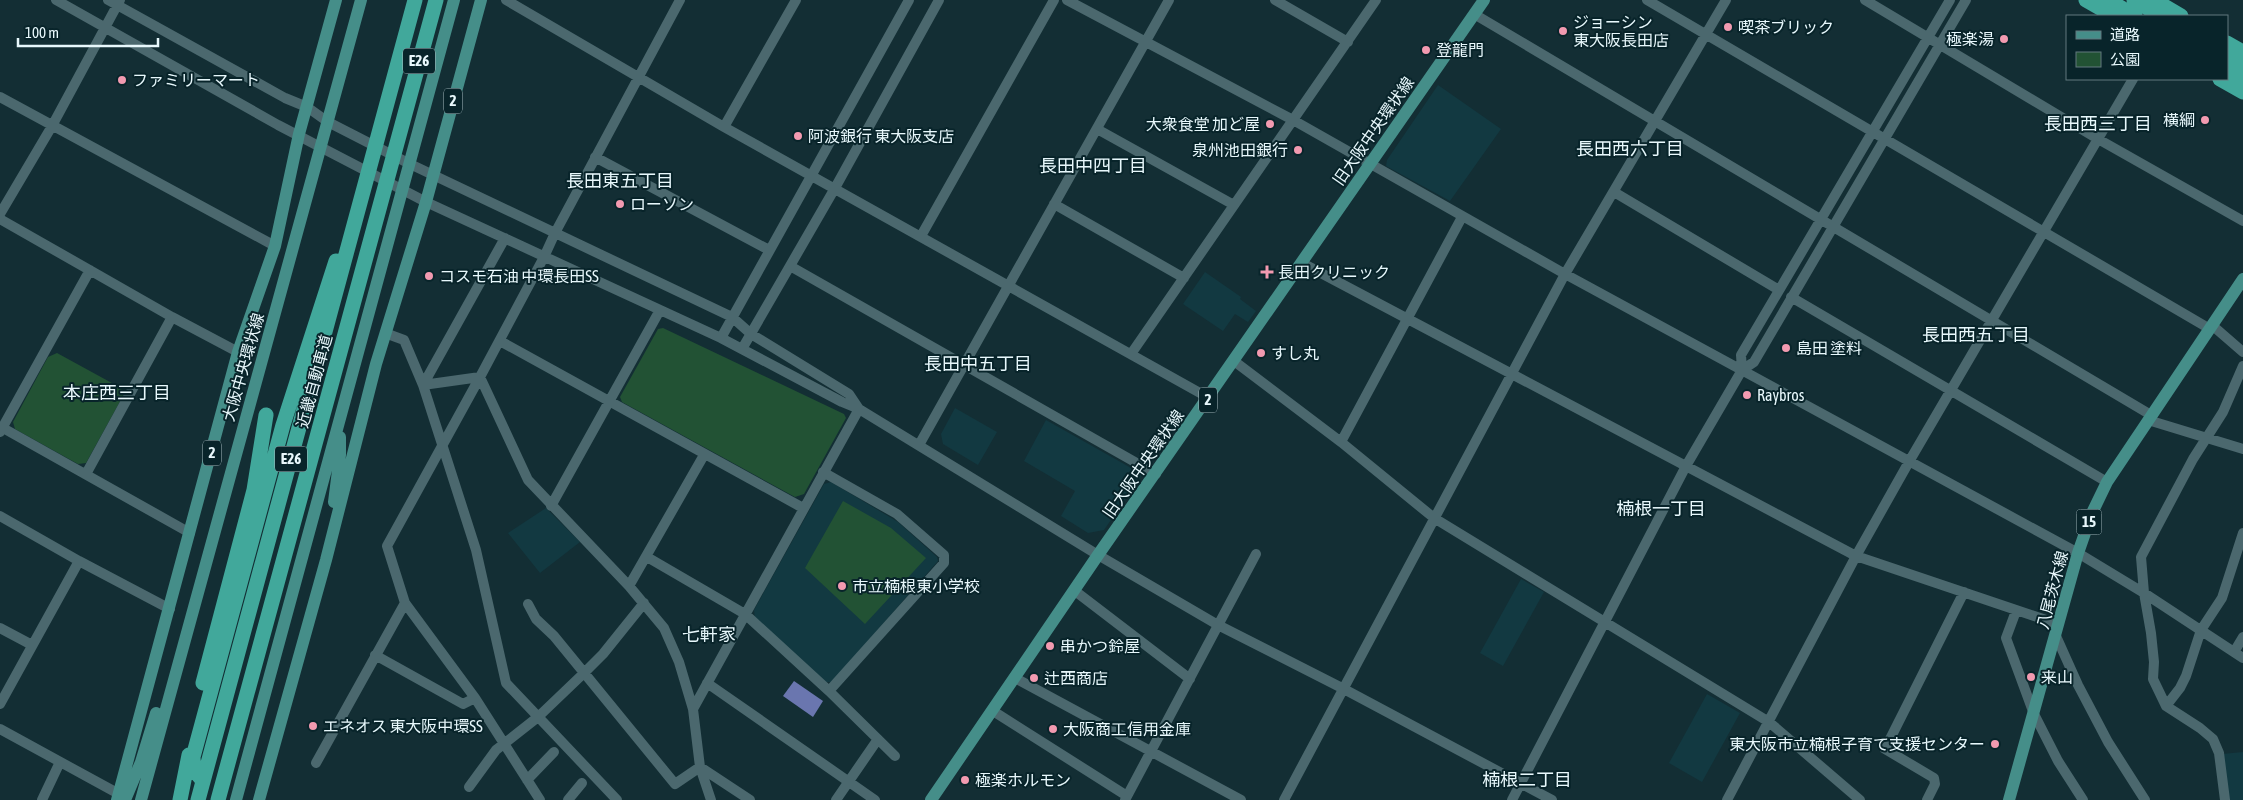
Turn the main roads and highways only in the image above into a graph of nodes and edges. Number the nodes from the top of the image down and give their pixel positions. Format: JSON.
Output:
{"nodes":[{"id":1,"x":361,"y":0,"type":"edge"},
{"id":2,"x":416,"y":0,"type":"edge"},
{"id":3,"x":436,"y":0,"type":"edge"},
{"id":4,"x":442,"y":0,"type":"edge"},
{"id":5,"x":454,"y":0,"type":"edge"},
{"id":6,"x":481,"y":0,"type":"edge"},
{"id":7,"x":1484,"y":0,"type":"edge"},
{"id":8,"x":2086,"y":0,"type":"edge"},
{"id":9,"x":2108,"y":0,"type":"edge"},
{"id":10,"x":2134,"y":0,"type":"edge"},
{"id":11,"x":2154,"y":0,"type":"edge"},
{"id":12,"x":337,"y":3,"type":"edge"},
{"id":13,"x":2112,"y":15,"type":"edge"},
{"id":14,"x":2134,"y":15,"type":"edge"},
{"id":15,"x":2159,"y":15,"type":"edge"},
{"id":16,"x":2180,"y":15,"type":"edge"},
{"id":17,"x":2228,"y":43,"type":"edge"},
{"id":18,"x":2243,"y":52,"type":"edge"},
{"id":19,"x":2228,"y":56,"type":"edge"},
{"id":20,"x":2243,"y":64,"type":"edge"},
{"id":21,"x":2228,"y":71,"type":"edge"},
{"id":22,"x":2222,"y":80,"type":"edge"},
{"id":23,"x":2243,"y":80,"type":"edge"},
{"id":24,"x":2243,"y":92,"type":"edge"},
{"id":25,"x":403,"y":122,"type":"junction"},
{"id":26,"x":360,"y":207,"type":"junction"},
{"id":27,"x":2243,"y":279,"type":"edge"},
{"id":28,"x":266,"y":415,"type":"dead end"},
{"id":29,"x":340,"y":422,"type":"junction"},
{"id":30,"x":326,"y":560,"type":"junction"},
{"id":31,"x":182,"y":647,"type":"junction"},
{"id":32,"x":202,"y":782,"type":"dead end"},
{"id":33,"x":121,"y":798,"type":"edge"},
{"id":34,"x":934,"y":799,"type":"edge"},
{"id":35,"x":141,"y":800,"type":"edge"},
{"id":36,"x":180,"y":800,"type":"edge"},
{"id":37,"x":198,"y":800,"type":"edge"},
{"id":38,"x":218,"y":800,"type":"edge"},
{"id":39,"x":236,"y":800,"type":"edge"},
{"id":40,"x":259,"y":800,"type":"edge"},
{"id":41,"x":2009,"y":800,"type":"edge"}],
"edges":[{"from":1,"to":31,"type":"main road","name":"大阪中央環状線","number":"2"},
{"from":2,"to":26,"type":"highway","name":"近畿自動車道","number":"E26"},
{"from":3,"to":25,"type":"highway","name":"近畿自動車道","number":"E26"},
{"from":4,"to":25,"type":"highway"},
{"from":5,"to":29,"type":"main road","number":"2"},
{"from":6,"to":30,"type":"main road","number":"2"},
{"from":7,"to":34,"type":"main road","name":"旧大阪中央環状線","number":"2"},
{"from":8,"to":13,"type":"highway"},
{"from":9,"to":14,"type":"highway"},
{"from":10,"to":15,"type":"highway"},
{"from":11,"to":16,"type":"highway"},
{"from":12,"to":33,"type":"main road","number":"2"},
{"from":17,"to":18,"type":"highway"},
{"from":19,"to":20,"type":"highway"},
{"from":21,"to":23,"type":"highway"},
{"from":22,"to":24,"type":"highway"},
{"from":25,"to":38,"type":"highway","name":"近畿自動車道","number":"E26"},
{"from":26,"to":32,"type":"highway"},
{"from":26,"to":37,"type":"highway","name":"近畿自動車道","number":"E26"},
{"from":27,"to":41,"type":"main road","name":"八尾茨木線","number":"15"},
{"from":28,"to":36,"type":"highway"},
{"from":29,"to":30,"type":"main road"},
{"from":29,"to":39,"type":"main road","number":"2"},
{"from":30,"to":40,"type":"main road","number":"2"},
{"from":31,"to":33,"type":"main road"},
{"from":31,"to":35,"type":"main road","name":"大阪中央環状線","number":"2"}]}
